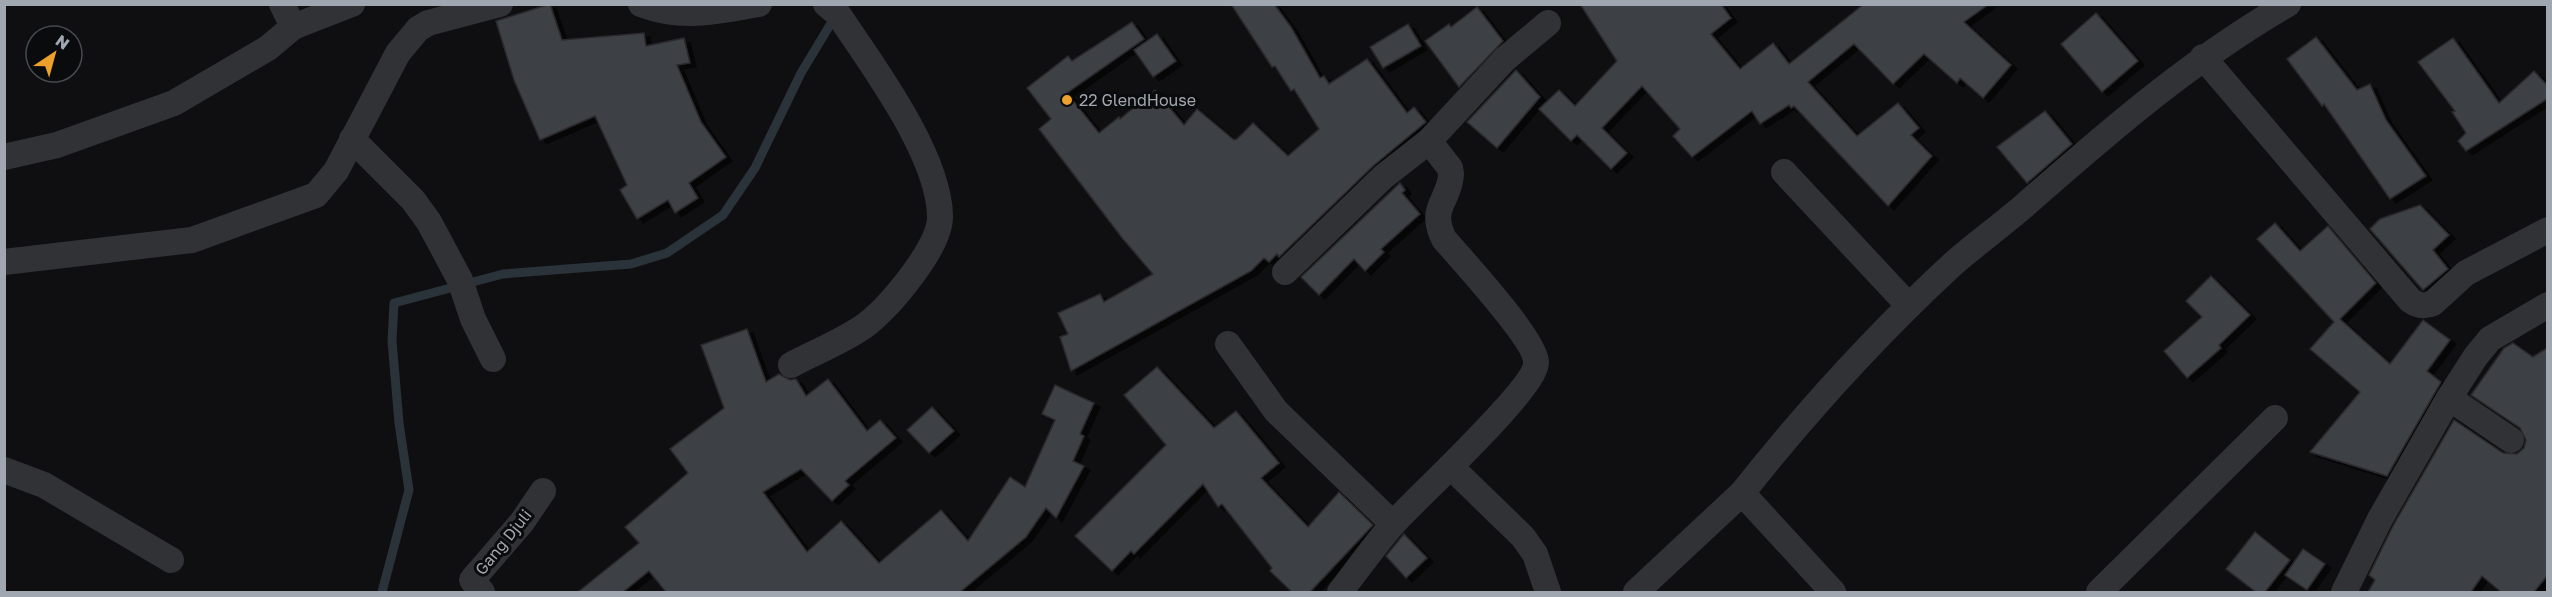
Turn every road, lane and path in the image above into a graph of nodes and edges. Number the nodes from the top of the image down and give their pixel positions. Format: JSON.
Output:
{"nodes":[{"id":1,"x":282,"y":4,"type":"edge"},
{"id":2,"x":352,"y":4,"type":"edge"},
{"id":3,"x":500,"y":4,"type":"edge"},
{"id":4,"x":640,"y":4,"type":"edge"},
{"id":5,"x":759,"y":4,"type":"edge"},
{"id":6,"x":826,"y":4,"type":"edge"},
{"id":7,"x":2288,"y":4,"type":"edge"},
{"id":8,"x":2251,"y":13,"type":"edge"},
{"id":9,"x":1548,"y":23,"type":"dead end"},
{"id":10,"x":293,"y":27,"type":"junction"},
{"id":11,"x":2203,"y":57,"type":"junction"},
{"id":12,"x":352,"y":139,"type":"junction"},
{"id":13,"x":1429,"y":141,"type":"junction"},
{"id":14,"x":4,"y":157,"type":"edge"},
{"id":15,"x":1784,"y":172,"type":"dead end"},
{"id":16,"x":2547,"y":230,"type":"edge"},
{"id":17,"x":4,"y":262,"type":"edge"},
{"id":18,"x":1285,"y":272,"type":"dead end"},
{"id":19,"x":2547,"y":305,"type":"edge"},
{"id":20,"x":1909,"y":306,"type":"junction"},
{"id":21,"x":1227,"y":344,"type":"dead end"},
{"id":22,"x":493,"y":359,"type":"dead end"},
{"id":23,"x":791,"y":365,"type":"dead end"},
{"id":24,"x":2449,"y":398,"type":"junction"},
{"id":25,"x":2275,"y":418,"type":"dead end"},
{"id":26,"x":2511,"y":440,"type":"dead end"},
{"id":27,"x":1451,"y":467,"type":"junction"},
{"id":28,"x":4,"y":470,"type":"edge"},
{"id":29,"x":543,"y":490,"type":"dead end"},
{"id":30,"x":1742,"y":493,"type":"junction"},
{"id":31,"x":1393,"y":524,"type":"junction"},
{"id":32,"x":171,"y":560,"type":"dead end"},
{"id":33,"x":482,"y":592,"type":"edge"},
{"id":34,"x":1340,"y":592,"type":"edge"},
{"id":35,"x":1548,"y":592,"type":"edge"},
{"id":36,"x":1636,"y":592,"type":"edge"},
{"id":37,"x":1833,"y":592,"type":"edge"},
{"id":38,"x":2099,"y":592,"type":"edge"},
{"id":39,"x":2344,"y":592,"type":"edge"}],
"edges":[{"from":1,"to":10,"type":"street"},
{"from":2,"to":10,"type":"street"},
{"from":3,"to":12,"type":"street"},
{"from":4,"to":5,"type":"street"},
{"from":6,"to":23,"type":"street"},
{"from":7,"to":8,"type":"street"},
{"from":8,"to":11,"type":"street"},
{"from":9,"to":13,"type":"street"},
{"from":10,"to":14,"type":"street"},
{"from":11,"to":16,"type":"street"},
{"from":11,"to":20,"type":"street"},
{"from":12,"to":17,"type":"street"},
{"from":12,"to":22,"type":"street"},
{"from":13,"to":18,"type":"street"},
{"from":13,"to":27,"type":"street"},
{"from":15,"to":20,"type":"street"},
{"from":19,"to":24,"type":"street"},
{"from":20,"to":30,"type":"street"},
{"from":21,"to":31,"type":"street"},
{"from":24,"to":26,"type":"street"},
{"from":24,"to":39,"type":"street"},
{"from":25,"to":38,"type":"street"},
{"from":27,"to":31,"type":"street"},
{"from":27,"to":35,"type":"street"},
{"from":28,"to":32,"type":"street"},
{"from":29,"to":33,"type":"street","name":"Gang Djuli"},
{"from":30,"to":36,"type":"street"},
{"from":30,"to":37,"type":"street"},
{"from":31,"to":34,"type":"street"}]}
